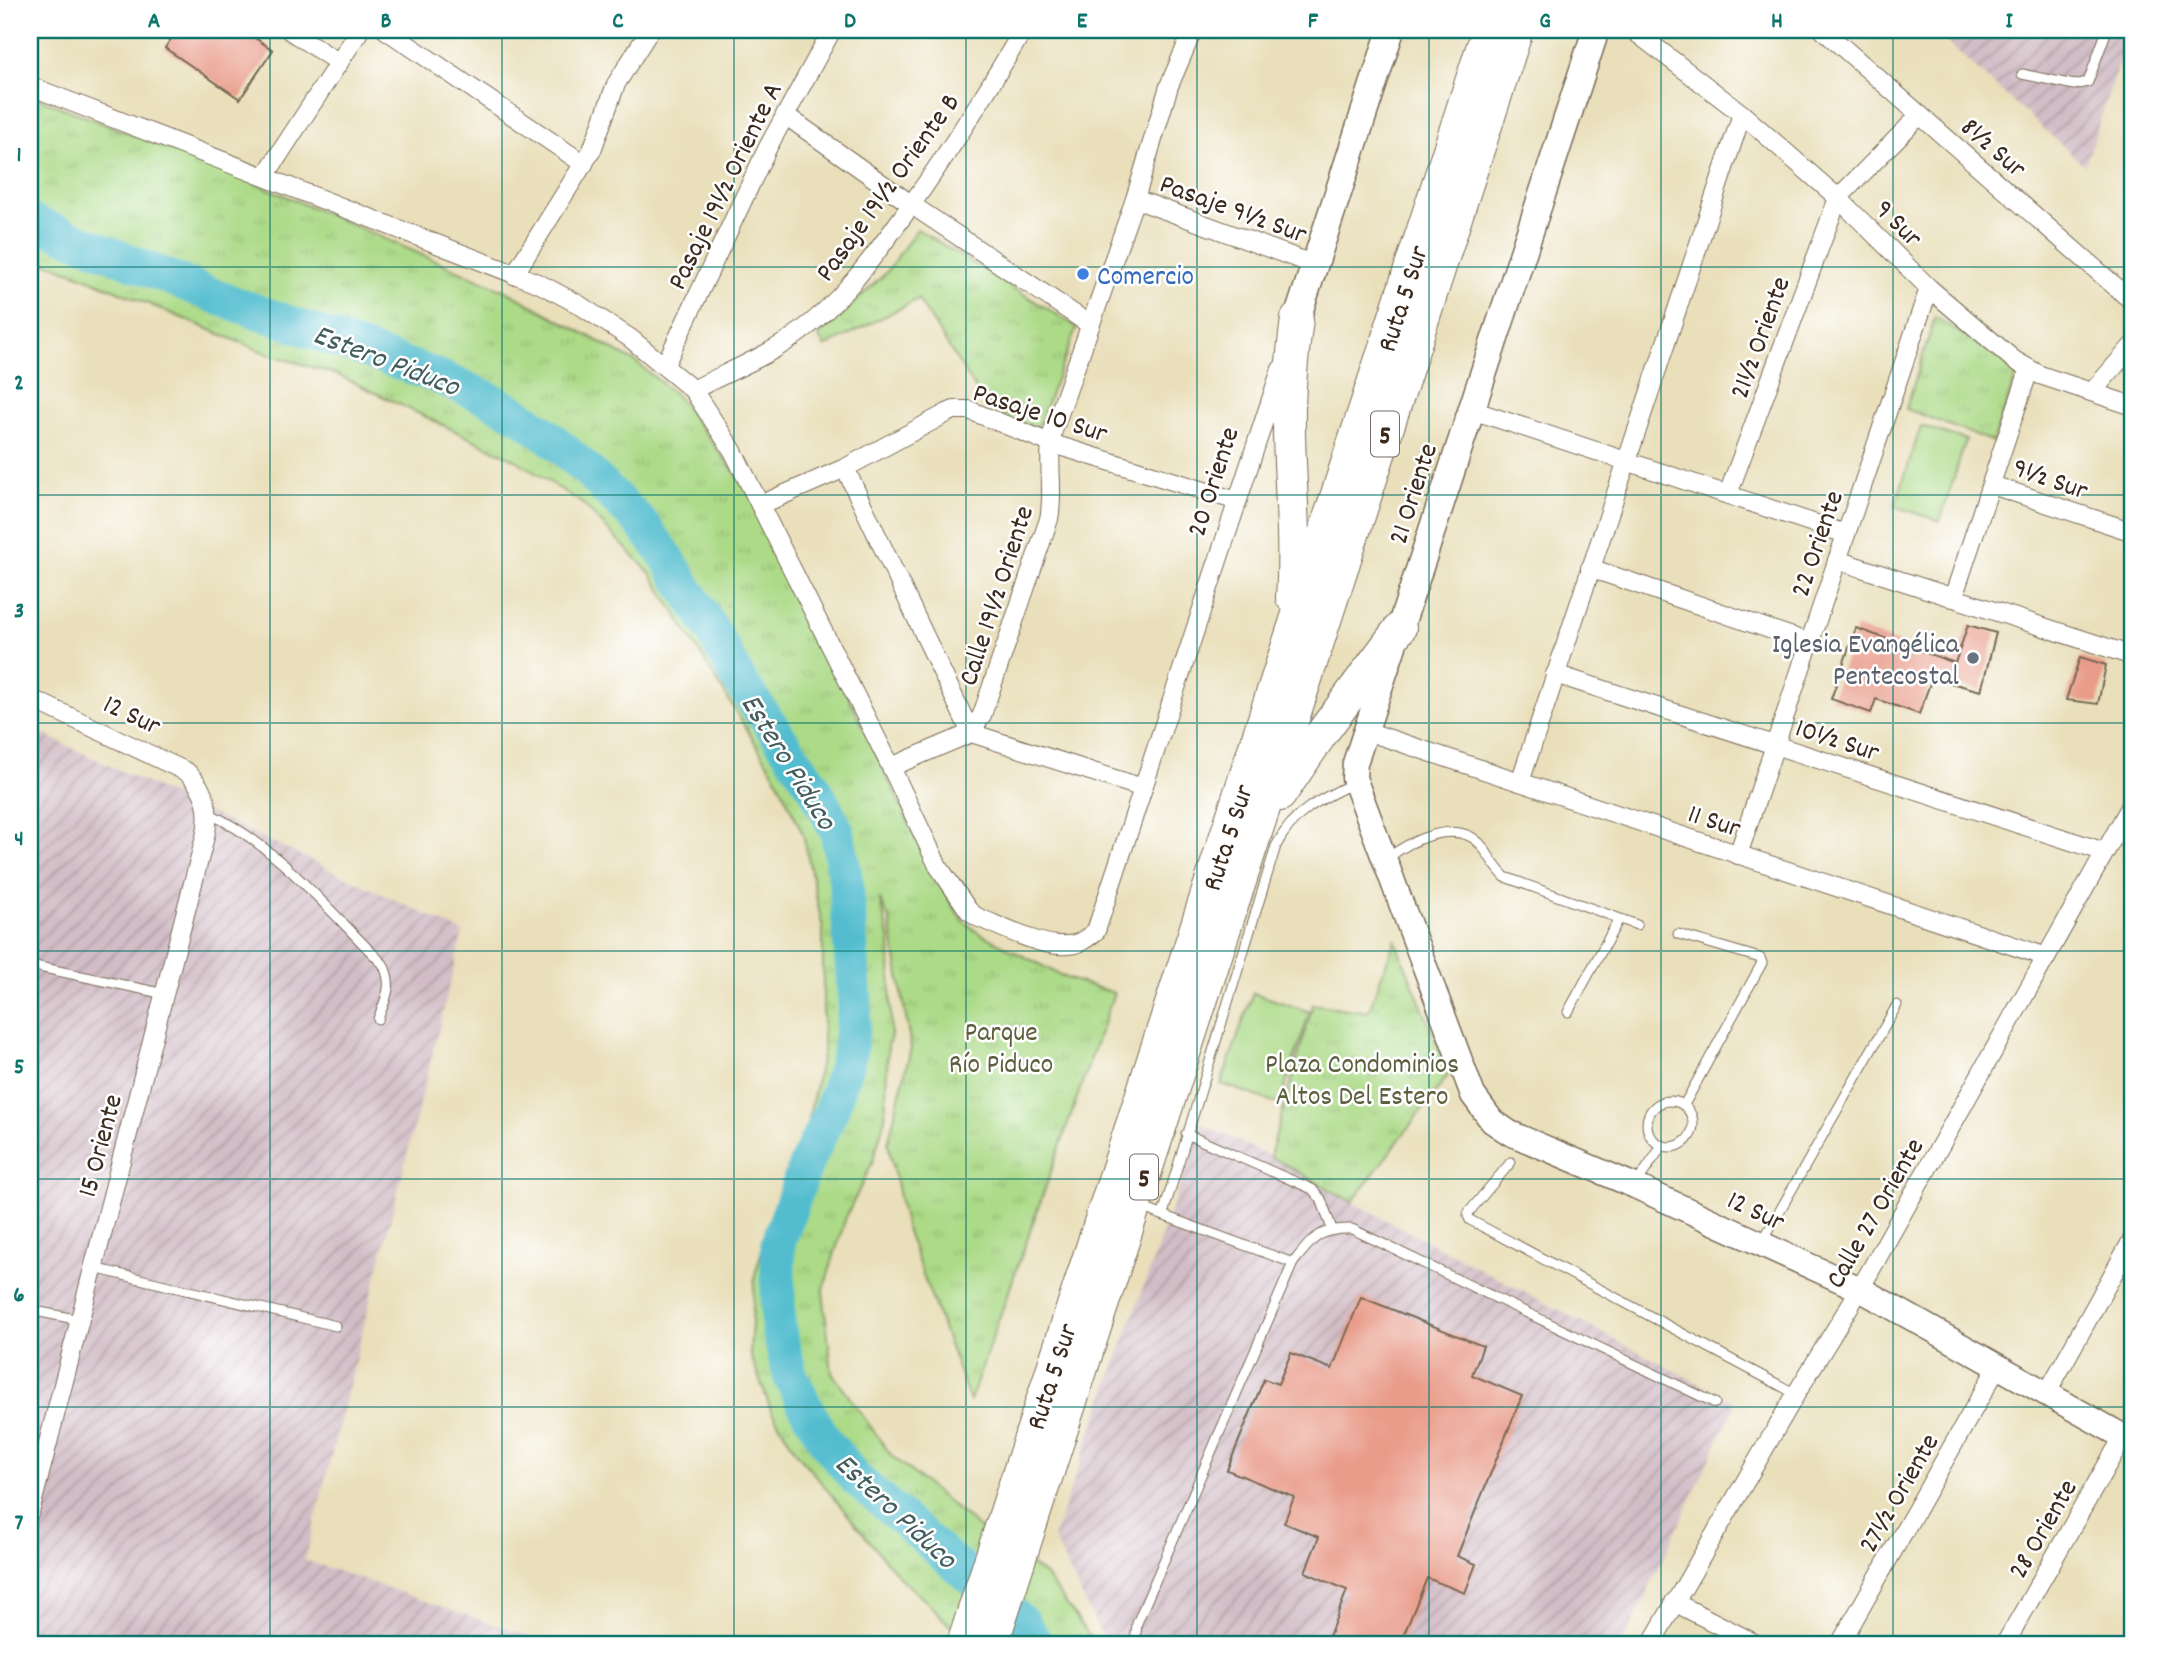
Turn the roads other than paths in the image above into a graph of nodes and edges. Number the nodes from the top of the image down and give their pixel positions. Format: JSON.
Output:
{"nodes":[{"id":1,"x":289,"y":30,"type":"edge"},
{"id":2,"x":360,"y":30,"type":"edge"},
{"id":3,"x":386,"y":30,"type":"edge"},
{"id":4,"x":648,"y":30,"type":"edge"},
{"id":5,"x":832,"y":30,"type":"edge"},
{"id":6,"x":1023,"y":30,"type":"edge"},
{"id":7,"x":1193,"y":30,"type":"edge"},
{"id":8,"x":1391,"y":30,"type":"edge"},
{"id":9,"x":1488,"y":30,"type":"edge"},
{"id":10,"x":1517,"y":30,"type":"edge"},
{"id":11,"x":1595,"y":30,"type":"edge"},
{"id":12,"x":1633,"y":30,"type":"edge"},
{"id":13,"x":1823,"y":30,"type":"edge"},
{"id":14,"x":2107,"y":30,"type":"edge"},
{"id":15,"x":1656,"y":36,"type":"edge"},
{"id":16,"x":339,"y":63,"type":"junction"},
{"id":17,"x":2022,"y":74,"type":"dead end"},
{"id":18,"x":30,"y":86,"type":"edge"},
{"id":19,"x":1742,"y":114,"type":"junction"},
{"id":20,"x":785,"y":115,"type":"junction"},
{"id":21,"x":1920,"y":115,"type":"junction"},
{"id":22,"x":583,"y":164,"type":"junction"},
{"id":23,"x":265,"y":176,"type":"junction"},
{"id":24,"x":1838,"y":198,"type":"junction"},
{"id":25,"x":1135,"y":199,"type":"junction"},
{"id":26,"x":912,"y":205,"type":"junction"},
{"id":27,"x":1315,"y":265,"type":"junction"},
{"id":28,"x":514,"y":275,"type":"junction"},
{"id":29,"x":1929,"y":288,"type":"junction"},
{"id":30,"x":2133,"y":302,"type":"edge"},
{"id":31,"x":1297,"y":319,"type":"junction"},
{"id":32,"x":1089,"y":324,"type":"junction"},
{"id":33,"x":2133,"y":345,"type":"edge"},
{"id":34,"x":665,"y":365,"type":"junction"},
{"id":35,"x":2029,"y":370,"type":"junction"},
{"id":36,"x":693,"y":390,"type":"junction"},
{"id":37,"x":2092,"y":392,"type":"junction"},
{"id":38,"x":2133,"y":406,"type":"edge"},
{"id":39,"x":1472,"y":410,"type":"junction"},
{"id":40,"x":1050,"y":443,"type":"junction"},
{"id":41,"x":1625,"y":461,"type":"junction"},
{"id":42,"x":845,"y":468,"type":"junction"},
{"id":43,"x":1992,"y":485,"type":"junction"},
{"id":44,"x":1728,"y":494,"type":"junction"},
{"id":45,"x":1237,"y":501,"type":"junction"},
{"id":46,"x":760,"y":505,"type":"junction"},
{"id":47,"x":2133,"y":532,"type":"edge"},
{"id":48,"x":1846,"y":534,"type":"junction"},
{"id":49,"x":1837,"y":560,"type":"junction"},
{"id":50,"x":1590,"y":568,"type":"junction"},
{"id":51,"x":1953,"y":598,"type":"junction"},
{"id":52,"x":1400,"y":628,"type":"junction"},
{"id":53,"x":1289,"y":643,"type":"junction"},
{"id":54,"x":1810,"y":643,"type":"junction"},
{"id":55,"x":2133,"y":656,"type":"edge"},
{"id":56,"x":1555,"y":674,"type":"junction"},
{"id":57,"x":30,"y":698,"type":"edge"},
{"id":58,"x":1366,"y":731,"type":"junction"},
{"id":59,"x":971,"y":733,"type":"junction"},
{"id":60,"x":1775,"y":745,"type":"junction"},
{"id":61,"x":891,"y":767,"type":"junction"},
{"id":62,"x":1520,"y":782,"type":"junction"},
{"id":63,"x":1355,"y":783,"type":"junction"},
{"id":64,"x":1143,"y":789,"type":"junction"},
{"id":65,"x":203,"y":791,"type":"joint"},
{"id":66,"x":2133,"y":802,"type":"edge"},
{"id":67,"x":208,"y":813,"type":"junction"},
{"id":68,"x":1254,"y":839,"type":"junction"},
{"id":69,"x":2105,"y":852,"type":"junction"},
{"id":70,"x":1738,"y":855,"type":"junction"},
{"id":71,"x":1384,"y":861,"type":"junction"},
{"id":72,"x":1619,"y":919,"type":"junction"},
{"id":73,"x":1637,"y":925,"type":"dead end"},
{"id":74,"x":1678,"y":934,"type":"dead end"},
{"id":75,"x":2047,"y":957,"type":"junction"},
{"id":76,"x":30,"y":965,"type":"edge"},
{"id":77,"x":1428,"y":972,"type":"joint"},
{"id":78,"x":164,"y":994,"type":"junction"},
{"id":79,"x":1896,"y":1005,"type":"dead end"},
{"id":80,"x":1568,"y":1012,"type":"dead end"},
{"id":81,"x":378,"y":1019,"type":"dead end"},
{"id":82,"x":1684,"y":1105,"type":"junction"},
{"id":83,"x":1186,"y":1133,"type":"junction"},
{"id":84,"x":1662,"y":1146,"type":"junction"},
{"id":85,"x":1511,"y":1161,"type":"dead end"},
{"id":86,"x":1635,"y":1186,"type":"junction"},
{"id":87,"x":1149,"y":1210,"type":"junction"},
{"id":88,"x":1332,"y":1229,"type":"junction"},
{"id":89,"x":2133,"y":1238,"type":"edge"},
{"id":90,"x":1762,"y":1244,"type":"junction"},
{"id":91,"x":1293,"y":1263,"type":"junction"},
{"id":92,"x":94,"y":1268,"type":"junction"},
{"id":93,"x":1860,"y":1289,"type":"junction"},
{"id":94,"x":30,"y":1310,"type":"edge"},
{"id":95,"x":80,"y":1320,"type":"junction"},
{"id":96,"x":336,"y":1326,"type":"dead end"},
{"id":97,"x":1998,"y":1366,"type":"junction"},
{"id":98,"x":2047,"y":1393,"type":"junction"},
{"id":99,"x":1796,"y":1394,"type":"junction"},
{"id":100,"x":1715,"y":1403,"type":"dead end"},
{"id":101,"x":2128,"y":1440,"type":"edge"},
{"id":102,"x":37,"y":1450,"type":"edge"},
{"id":103,"x":30,"y":1512,"type":"edge"},
{"id":104,"x":1674,"y":1602,"type":"junction"},
{"id":105,"x":963,"y":1644,"type":"edge"},
{"id":106,"x":992,"y":1644,"type":"edge"},
{"id":107,"x":1135,"y":1644,"type":"edge"},
{"id":108,"x":1651,"y":1644,"type":"edge"},
{"id":109,"x":1756,"y":1644,"type":"edge"},
{"id":110,"x":1840,"y":1644,"type":"edge"},
{"id":111,"x":2005,"y":1644,"type":"edge"}],
"edges":[{"from":1,"to":16,"type":"street"},
{"from":2,"to":16,"type":"street"},
{"from":3,"to":22,"type":"street"},
{"from":4,"to":22,"type":"street"},
{"from":5,"to":20,"type":"street","name":"Pasaje 19½ Oriente A"},
{"from":6,"to":26,"type":"street","name":"Pasaje 19½ Oriente B"},
{"from":7,"to":25,"type":"street","name":"Calle 19½ Oriente"},
{"from":8,"to":27,"type":"main road","name":"20 Oriente"},
{"from":9,"to":53,"type":"highway","name":"Ruta 5 Sur","number":"5"},
{"from":10,"to":68,"type":"highway","name":"Ruta 5 Sur","number":"5"},
{"from":11,"to":39,"type":"main road","name":"21 Oriente"},
{"from":12,"to":15,"type":"street","name":"9 Sur"},
{"from":13,"to":21,"type":"street","name":"8½ Sur"},
{"from":14,"to":17,"type":"lane"},
{"from":15,"to":19,"type":"street","name":"9 Sur"},
{"from":16,"to":23,"type":"street"},
{"from":18,"to":23,"type":"street"},
{"from":19,"to":24,"type":"street","name":"9 Sur"},
{"from":19,"to":41,"type":"street"},
{"from":20,"to":26,"type":"street"},
{"from":20,"to":34,"type":"street","name":"Pasaje 19½ Oriente A"},
{"from":21,"to":24,"type":"street"},
{"from":21,"to":30,"type":"street","name":"8½ Sur"},
{"from":22,"to":28,"type":"street"},
{"from":23,"to":28,"type":"street"},
{"from":24,"to":29,"type":"street","name":"9 Sur"},
{"from":24,"to":44,"type":"street","name":"21½ Oriente"},
{"from":25,"to":27,"type":"street","name":"Pasaje 9½ Sur"},
{"from":25,"to":32,"type":"street","name":"Calle 19½ Oriente"},
{"from":26,"to":32,"type":"street"},
{"from":26,"to":36,"type":"street","name":"Pasaje 19½ Oriente B"},
{"from":27,"to":31,"type":"main road","name":"20 Oriente"},
{"from":28,"to":34,"type":"street"},
{"from":29,"to":35,"type":"street","name":"9 Sur"},
{"from":29,"to":48,"type":"street","name":"22 Oriente"},
{"from":31,"to":45,"type":"street","name":"20 Oriente"},
{"from":31,"to":53,"type":"highway"},
{"from":32,"to":40,"type":"street","name":"Calle 19½ Oriente"},
{"from":33,"to":37,"type":"street"},
{"from":34,"to":36,"type":"street"},
{"from":35,"to":37,"type":"street","name":"9 Sur"},
{"from":35,"to":43,"type":"street"},
{"from":36,"to":46,"type":"street"},
{"from":37,"to":38,"type":"street","name":"9 Sur"},
{"from":39,"to":41,"type":"street"},
{"from":39,"to":52,"type":"main road","name":"21 Oriente"},
{"from":40,"to":42,"type":"street","name":"Pasaje 10 Sur"},
{"from":40,"to":45,"type":"street","name":"Pasaje 10 Sur"},
{"from":40,"to":59,"type":"street","name":"Calle 19½ Oriente"},
{"from":41,"to":44,"type":"street"},
{"from":41,"to":50,"type":"street"},
{"from":42,"to":46,"type":"street","name":"Pasaje 10 Sur"},
{"from":42,"to":59,"type":"street"},
{"from":43,"to":47,"type":"street","name":"9½ Sur"},
{"from":43,"to":51,"type":"street"},
{"from":44,"to":48,"type":"street"},
{"from":45,"to":64,"type":"street","name":"20 Oriente"},
{"from":46,"to":61,"type":"street"},
{"from":48,"to":49,"type":"street","name":"22 Oriente"},
{"from":49,"to":51,"type":"street"},
{"from":49,"to":54,"type":"street","name":"22 Oriente"},
{"from":50,"to":54,"type":"street"},
{"from":50,"to":56,"type":"street"},
{"from":51,"to":55,"type":"street"},
{"from":52,"to":58,"type":"street","name":"21 Oriente"},
{"from":52,"to":68,"type":"highway"},
{"from":53,"to":105,"type":"highway","name":"Ruta 5 Sur","number":"5"},
{"from":54,"to":60,"type":"street","name":"22 Oriente"},
{"from":56,"to":60,"type":"street","name":"10½ Sur"},
{"from":56,"to":62,"type":"street"},
{"from":57,"to":65,"type":"street","name":"12 Sur"},
{"from":58,"to":62,"type":"street","name":"11 Sur"},
{"from":58,"to":63,"type":"street","name":"21 Oriente"},
{"from":59,"to":61,"type":"street"},
{"from":59,"to":64,"type":"street"},
{"from":60,"to":69,"type":"street","name":"10½ Sur"},
{"from":60,"to":70,"type":"street","name":"22 Oriente"},
{"from":61,"to":64,"type":"street","name":"20 Oriente"},
{"from":62,"to":70,"type":"street","name":"11 Sur"},
{"from":63,"to":71,"type":"street","name":"21 Oriente"},
{"from":63,"to":83,"type":"lane"},
{"from":65,"to":67,"type":"street","name":"15 Oriente"},
{"from":66,"to":69,"type":"street","name":"Calle 27 Oriente"},
{"from":67,"to":78,"type":"street","name":"15 Oriente"},
{"from":67,"to":81,"type":"lane"},
{"from":68,"to":87,"type":"highway","name":"Ruta 5 Sur","number":"5"},
{"from":69,"to":75,"type":"street","name":"Calle 27 Oriente"},
{"from":70,"to":75,"type":"street","name":"11 Sur"},
{"from":71,"to":72,"type":"lane"},
{"from":71,"to":77,"type":"street","name":"21 Oriente"},
{"from":72,"to":73,"type":"lane"},
{"from":72,"to":80,"type":"lane"},
{"from":74,"to":82,"type":"lane"},
{"from":75,"to":93,"type":"street","name":"Calle 27 Oriente"},
{"from":76,"to":78,"type":"lane"},
{"from":77,"to":86,"type":"street","name":"12 Sur"},
{"from":78,"to":92,"type":"street","name":"15 Oriente"},
{"from":79,"to":90,"type":"lane"},
{"from":82,"to":84,"type":"lane"},
{"from":82,"to":84,"type":"lane"},
{"from":83,"to":87,"type":"lane"},
{"from":83,"to":88,"type":"lane"},
{"from":84,"to":86,"type":"lane"},
{"from":85,"to":99,"type":"lane"},
{"from":86,"to":90,"type":"street","name":"12 Sur"},
{"from":87,"to":91,"type":"lane"},
{"from":87,"to":106,"type":"highway","name":"Ruta 5 Sur","number":"5"},
{"from":88,"to":91,"type":"lane"},
{"from":88,"to":100,"type":"lane"},
{"from":89,"to":98,"type":"street"},
{"from":90,"to":93,"type":"street","name":"12 Sur"},
{"from":91,"to":107,"type":"lane"},
{"from":92,"to":95,"type":"street","name":"15 Oriente"},
{"from":92,"to":96,"type":"lane"},
{"from":93,"to":97,"type":"street","name":"12 Sur"},
{"from":93,"to":99,"type":"street","name":"Calle 27 Oriente"},
{"from":94,"to":95,"type":"lane"},
{"from":95,"to":102,"type":"street","name":"15 Oriente"},
{"from":97,"to":98,"type":"street","name":"12 Sur"},
{"from":97,"to":110,"type":"street","name":"27½ Oriente"},
{"from":98,"to":101,"type":"street","name":"12 Sur"},
{"from":99,"to":104,"type":"street","name":"Calle 27 Oriente"},
{"from":101,"to":111,"type":"street","name":"28 Oriente"},
{"from":102,"to":103,"type":"street","name":"15 Oriente"},
{"from":104,"to":108,"type":"street","name":"Calle 27 Oriente"},
{"from":104,"to":109,"type":"street"}]}
